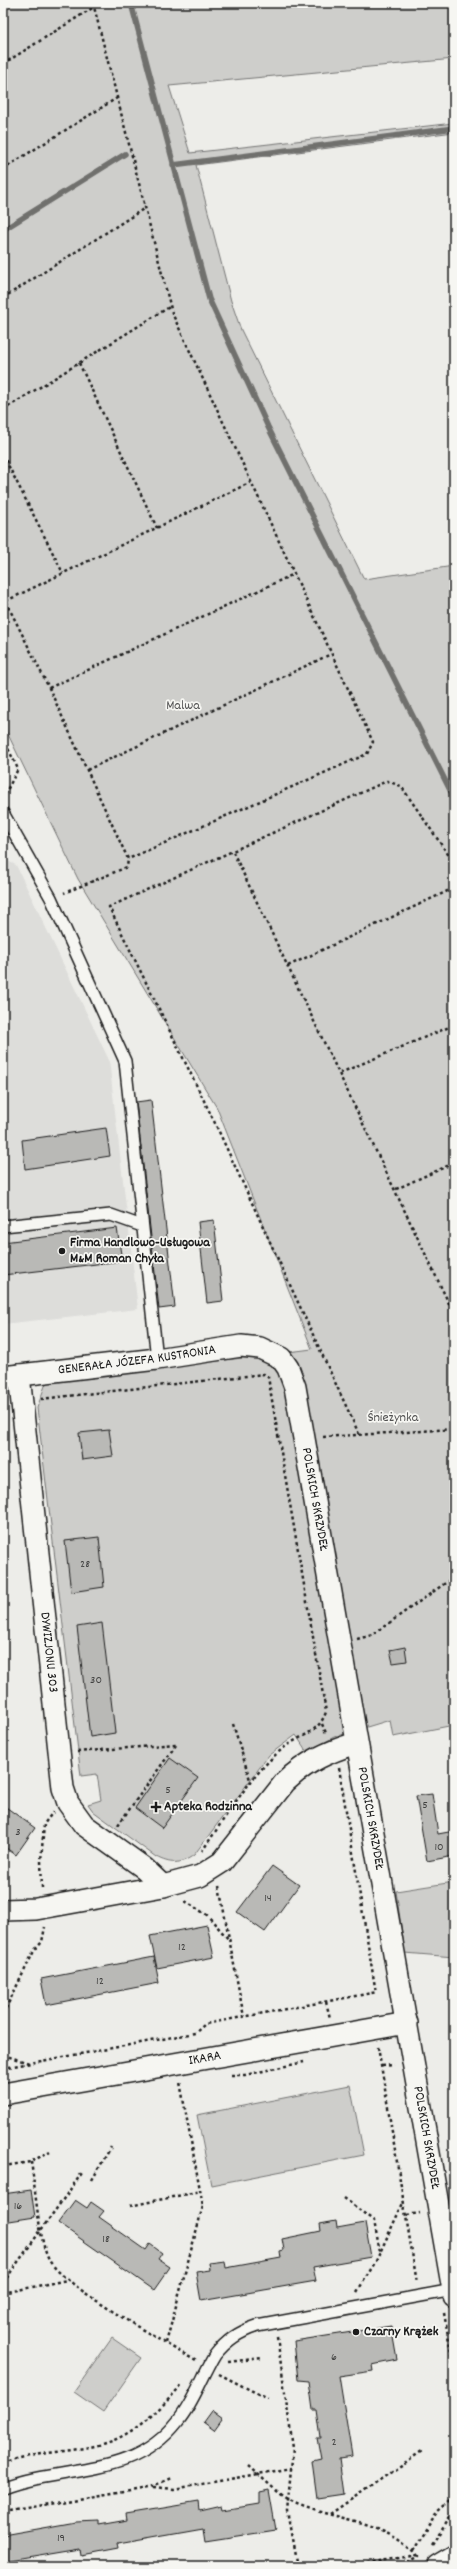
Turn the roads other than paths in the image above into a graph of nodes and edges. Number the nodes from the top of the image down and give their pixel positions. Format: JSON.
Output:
{"nodes":[{"id":1,"x":3,"y":813,"type":"edge"},
{"id":2,"x":3,"y":1226,"type":"edge"},
{"id":3,"x":142,"y":1226,"type":"junction"},
{"id":4,"x":270,"y":1351,"type":"joint"},
{"id":5,"x":157,"y":1359,"type":"junction"},
{"id":6,"x":11,"y":1376,"type":"edge"},
{"id":7,"x":356,"y":1743,"type":"junction"},
{"id":8,"x":162,"y":1886,"type":"junction"},
{"id":9,"x":3,"y":1910,"type":"edge"},
{"id":10,"x":408,"y":2023,"type":"junction"},
{"id":11,"x":3,"y":2094,"type":"edge"},
{"id":12,"x":450,"y":2298,"type":"edge"},
{"id":13,"x":3,"y":2488,"type":"edge"},
{"id":14,"x":429,"y":2555,"type":"edge"},
{"id":15,"x":454,"y":2556,"type":"edge"}],
"edges":[{"from":1,"to":3,"type":"lane"},
{"from":2,"to":3,"type":"lane"},
{"from":3,"to":5,"type":"lane"},
{"from":4,"to":5,"type":"street","name":"GENERAŁA JÓZEFA KUSTRONIA"},
{"from":4,"to":7,"type":"street","name":"POLSKICH SKRZYDEŁ"},
{"from":5,"to":6,"type":"street","name":"GENERAŁA JÓZEFA KUSTRONIA"},
{"from":6,"to":8,"type":"street","name":"DYWIZJONU 303"},
{"from":7,"to":8,"type":"street"},
{"from":7,"to":10,"type":"street","name":"POLSKICH SKRZYDEŁ"},
{"from":8,"to":9,"type":"street"},
{"from":10,"to":11,"type":"street","name":"IKARA"},
{"from":10,"to":12,"type":"street","name":"POLSKICH SKRZYDEŁ"},
{"from":12,"to":13,"type":"lane"},
{"from":14,"to":15,"type":"main road"}]}
